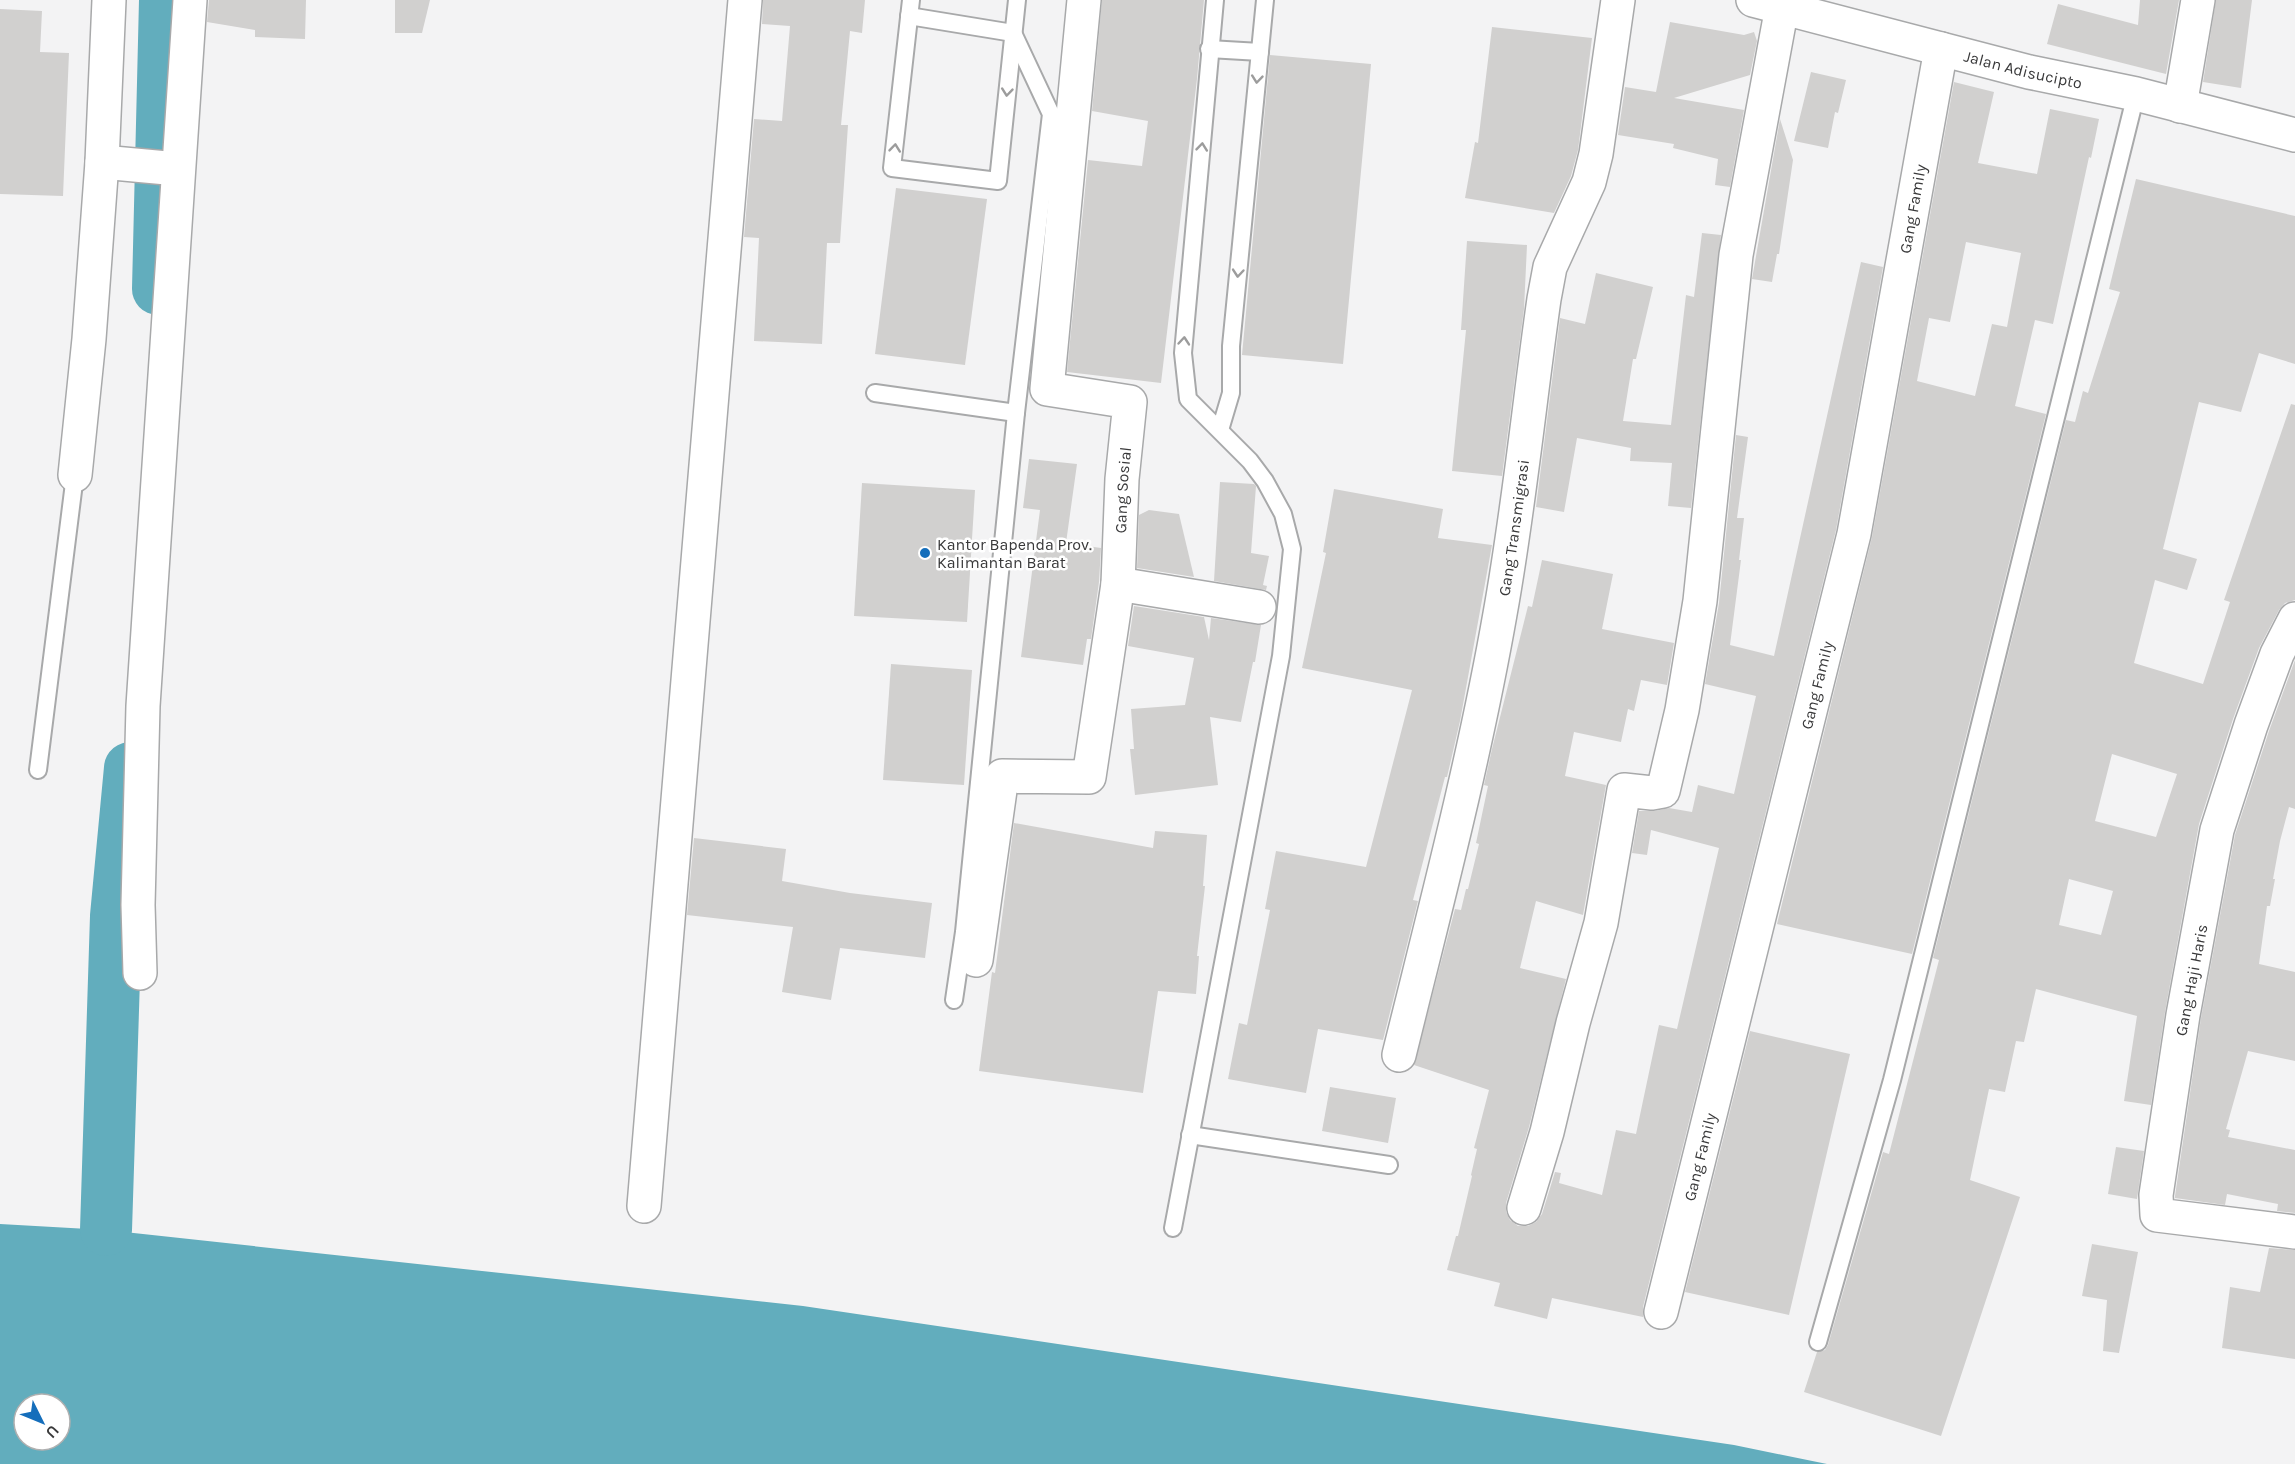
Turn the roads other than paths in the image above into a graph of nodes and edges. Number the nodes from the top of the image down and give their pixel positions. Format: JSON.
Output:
{"nodes":[{"id":1,"x":109,"y":0,"type":"edge"},
{"id":2,"x":190,"y":0,"type":"edge"},
{"id":3,"x":745,"y":0,"type":"edge"},
{"id":4,"x":1017,"y":0,"type":"edge"},
{"id":5,"x":1084,"y":0,"type":"edge"},
{"id":6,"x":1215,"y":0,"type":"edge"},
{"id":7,"x":1265,"y":0,"type":"edge"},
{"id":8,"x":1618,"y":0,"type":"edge"},
{"id":9,"x":2198,"y":0,"type":"edge"},
{"id":10,"x":1767,"y":4,"type":"edge"},
{"id":11,"x":910,"y":8,"type":"edge"},
{"id":12,"x":1013,"y":33,"type":"junction"},
{"id":13,"x":1209,"y":49,"type":"junction"},
{"id":14,"x":1941,"y":49,"type":"junction"},
{"id":15,"x":1260,"y":52,"type":"junction"},
{"id":16,"x":2136,"y":94,"type":"junction"},
{"id":17,"x":2180,"y":106,"type":"junction"},
{"id":18,"x":2295,"y":135,"type":"edge"},
{"id":19,"x":115,"y":163,"type":"junction"},
{"id":20,"x":178,"y":169,"type":"junction"},
{"id":21,"x":875,"y":393,"type":"dead end"},
{"id":22,"x":1016,"y":412,"type":"junction"},
{"id":23,"x":1220,"y":430,"type":"junction"},
{"id":24,"x":75,"y":475,"type":"joint"},
{"id":25,"x":1118,"y":584,"type":"junction"},
{"id":26,"x":1259,"y":607,"type":"dead end"},
{"id":27,"x":2295,"y":619,"type":"edge"},
{"id":28,"x":38,"y":770,"type":"dead end"},
{"id":29,"x":976,"y":960,"type":"dead end"},
{"id":30,"x":140,"y":973,"type":"dead end"},
{"id":31,"x":954,"y":1000,"type":"dead end"},
{"id":32,"x":1399,"y":1055,"type":"dead end"},
{"id":33,"x":1190,"y":1135,"type":"junction"},
{"id":34,"x":1389,"y":1165,"type":"dead end"},
{"id":35,"x":644,"y":1206,"type":"dead end"},
{"id":36,"x":1524,"y":1208,"type":"dead end"},
{"id":37,"x":1173,"y":1228,"type":"dead end"},
{"id":38,"x":2295,"y":1232,"type":"edge"},
{"id":39,"x":1662,"y":1312,"type":"dead end"},
{"id":40,"x":1818,"y":1342,"type":"dead end"}],
"edges":[{"from":1,"to":19,"type":"street"},
{"from":2,"to":20,"type":"street"},
{"from":3,"to":35,"type":"street"},
{"from":4,"to":12,"type":"lane"},
{"from":5,"to":25,"type":"street","name":"Gang Sosial"},
{"from":6,"to":13,"type":"lane"},
{"from":7,"to":15,"type":"lane"},
{"from":8,"to":32,"type":"street","name":"Gang Transmigrasi"},
{"from":9,"to":17,"type":"street"},
{"from":10,"to":14,"type":"street","name":"Jalan Adisucipto"},
{"from":10,"to":36,"type":"street"},
{"from":11,"to":12,"type":"lane"},
{"from":12,"to":11,"type":"lane","one_way":true},
{"from":12,"to":22,"type":"lane"},
{"from":13,"to":15,"type":"lane"},
{"from":23,"to":13,"type":"lane","one_way":true},
{"from":14,"to":16,"type":"street","name":"Jalan Adisucipto"},
{"from":14,"to":39,"type":"street","name":"Gang Family"},
{"from":15,"to":23,"type":"lane","one_way":true},
{"from":16,"to":17,"type":"street","name":"Jalan Adisucipto"},
{"from":16,"to":40,"type":"lane"},
{"from":17,"to":18,"type":"street","name":"Jalan Adisucipto"},
{"from":19,"to":20,"type":"street"},
{"from":19,"to":24,"type":"street"},
{"from":20,"to":30,"type":"street"},
{"from":21,"to":22,"type":"lane"},
{"from":22,"to":31,"type":"lane"},
{"from":23,"to":33,"type":"lane"},
{"from":24,"to":28,"type":"lane"},
{"from":25,"to":26,"type":"street"},
{"from":25,"to":29,"type":"street","name":"Gang Sosial"},
{"from":27,"to":38,"type":"street","name":"Gang Haji Haris"},
{"from":33,"to":34,"type":"lane"},
{"from":33,"to":37,"type":"lane"}]}
